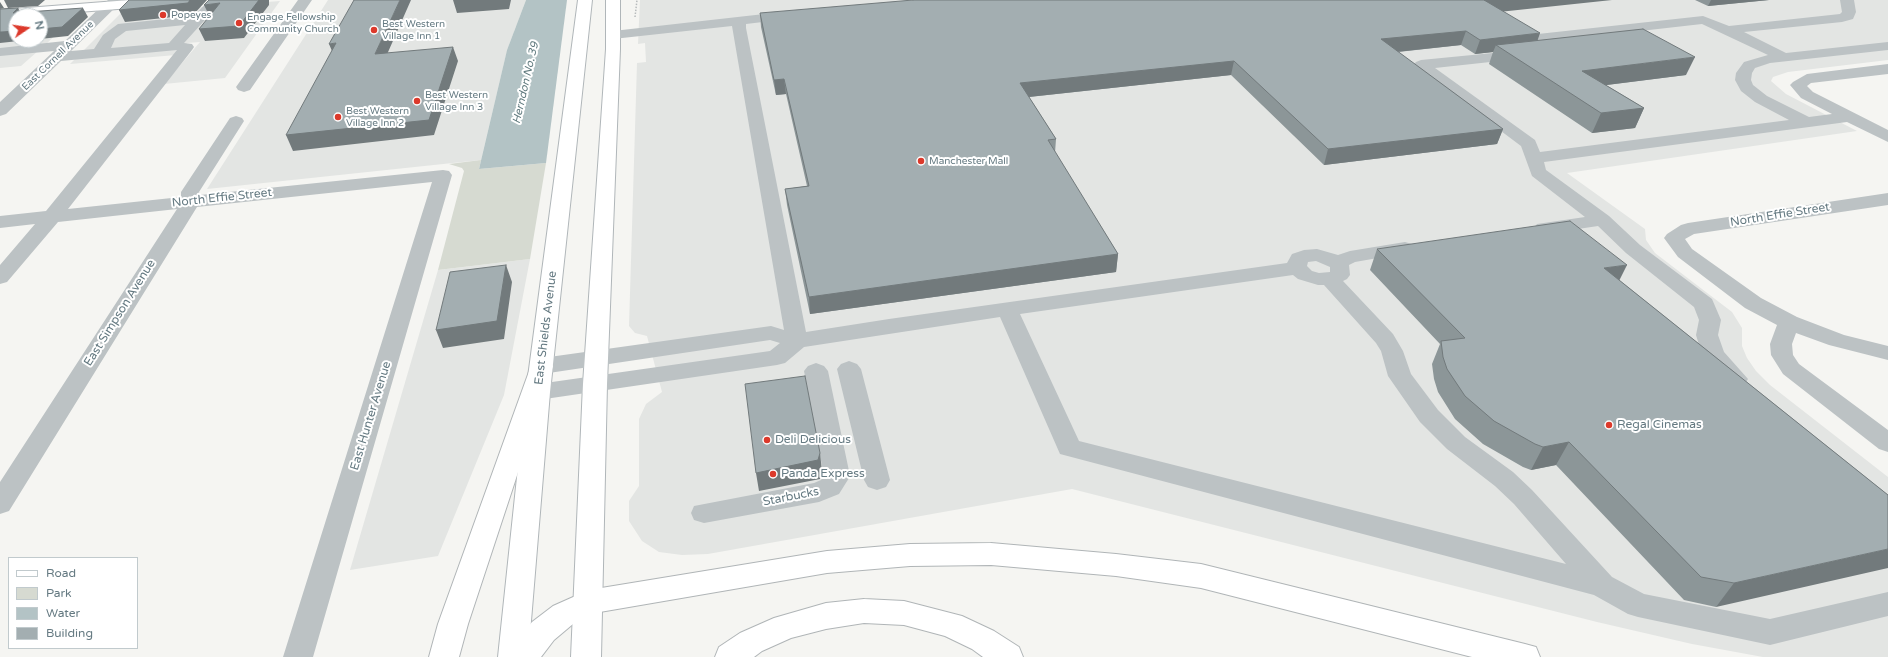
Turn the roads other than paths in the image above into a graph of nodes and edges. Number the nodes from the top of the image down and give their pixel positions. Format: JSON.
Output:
{"nodes":[{"id":1,"x":42,"y":0,"type":"edge"},
{"id":2,"x":183,"y":0,"type":"edge"},
{"id":3,"x":216,"y":0,"type":"edge"},
{"id":4,"x":306,"y":0,"type":"edge"},
{"id":5,"x":585,"y":0,"type":"edge"},
{"id":6,"x":613,"y":0,"type":"edge"},
{"id":7,"x":1846,"y":0,"type":"edge"},
{"id":8,"x":113,"y":3,"type":"edge"},
{"id":9,"x":3,"y":5,"type":"edge"},
{"id":10,"x":807,"y":13,"type":"edge"},
{"id":11,"x":740,"y":20,"type":"junction"},
{"id":12,"x":194,"y":24,"type":"junction"},
{"id":13,"x":1728,"y":30,"type":"junction"},
{"id":14,"x":128,"y":32,"type":"dead end"},
{"id":15,"x":613,"y":35,"type":"junction"},
{"id":16,"x":68,"y":46,"type":"junction"},
{"id":17,"x":1888,"y":46,"type":"edge"},
{"id":18,"x":188,"y":47,"type":"dead end"},
{"id":19,"x":0,"y":52,"type":"edge"},
{"id":20,"x":99,"y":53,"type":"junction"},
{"id":21,"x":57,"y":57,"type":"junction"},
{"id":22,"x":1784,"y":57,"type":"junction"},
{"id":23,"x":1888,"y":70,"type":"edge"},
{"id":24,"x":244,"y":87,"type":"dead end"},
{"id":25,"x":0,"y":111,"type":"edge"},
{"id":26,"x":1849,"y":117,"type":"junction"},
{"id":27,"x":236,"y":121,"type":"dead end"},
{"id":28,"x":1805,"y":122,"type":"junction"},
{"id":29,"x":1888,"y":122,"type":"edge"},
{"id":30,"x":1866,"y":125,"type":"junction"},
{"id":31,"x":1888,"y":137,"type":"edge"},
{"id":32,"x":1534,"y":158,"type":"junction"},
{"id":33,"x":443,"y":175,"type":"joint"},
{"id":34,"x":1888,"y":199,"type":"edge"},
{"id":35,"x":191,"y":201,"type":"junction"},
{"id":36,"x":51,"y":217,"type":"junction"},
{"id":37,"x":1602,"y":220,"type":"junction"},
{"id":38,"x":0,"y":222,"type":"edge"},
{"id":39,"x":1526,"y":231,"type":"edge"},
{"id":40,"x":1428,"y":245,"type":"edge"},
{"id":41,"x":1334,"y":271,"type":"junction"},
{"id":42,"x":0,"y":278,"type":"edge"},
{"id":43,"x":1007,"y":309,"type":"junction"},
{"id":44,"x":1789,"y":322,"type":"junction"},
{"id":45,"x":797,"y":342,"type":"junction"},
{"id":46,"x":1888,"y":353,"type":"edge"},
{"id":47,"x":596,"y":358,"type":"junction"},
{"id":48,"x":542,"y":366,"type":"junction"},
{"id":49,"x":849,"y":369,"type":"dead end"},
{"id":50,"x":816,"y":371,"type":"dead end"},
{"id":51,"x":595,"y":384,"type":"junction"},
{"id":52,"x":1749,"y":390,"type":"edge"},
{"id":53,"x":538,"y":392,"type":"junction"},
{"id":54,"x":1888,"y":443,"type":"edge"},
{"id":55,"x":876,"y":480,"type":"dead end"},
{"id":56,"x":0,"y":504,"type":"edge"},
{"id":57,"x":704,"y":513,"type":"dead end"},
{"id":58,"x":1602,"y":585,"type":"junction"},
{"id":59,"x":589,"y":602,"type":"junction"},
{"id":60,"x":1888,"y":604,"type":"edge"},
{"id":61,"x":298,"y":657,"type":"edge"},
{"id":62,"x":444,"y":657,"type":"edge"},
{"id":63,"x":513,"y":657,"type":"edge"},
{"id":64,"x":523,"y":657,"type":"edge"},
{"id":65,"x":586,"y":657,"type":"edge"},
{"id":66,"x":730,"y":657,"type":"edge"},
{"id":67,"x":1008,"y":657,"type":"edge"},
{"id":68,"x":1525,"y":657,"type":"edge"}],
"edges":[{"from":1,"to":9,"type":"main road"},
{"from":2,"to":8,"type":"main road"},
{"from":3,"to":12,"type":"street"},
{"from":4,"to":24,"type":"street"},
{"from":5,"to":48,"type":"main road","name":"East Shields Avenue"},
{"from":6,"to":15,"type":"main road"},
{"from":7,"to":13,"type":"street"},
{"from":8,"to":9,"type":"main road"},
{"from":8,"to":16,"type":"street","name":"East Cornell Avenue"},
{"from":10,"to":11,"type":"street"},
{"from":11,"to":15,"type":"street"},
{"from":11,"to":45,"type":"street"},
{"from":12,"to":14,"type":"street"},
{"from":12,"to":20,"type":"street"},
{"from":12,"to":20,"type":"street"},
{"from":13,"to":22,"type":"street"},
{"from":13,"to":32,"type":"street"},
{"from":15,"to":47,"type":"main road"},
{"from":16,"to":19,"type":"street"},
{"from":16,"to":21,"type":"street","name":"East Cornell Avenue"},
{"from":17,"to":22,"type":"street"},
{"from":18,"to":36,"type":"street"},
{"from":20,"to":21,"type":"street"},
{"from":21,"to":25,"type":"street","name":"East Cornell Avenue"},
{"from":22,"to":28,"type":"street"},
{"from":23,"to":26,"type":"street"},
{"from":26,"to":28,"type":"street"},
{"from":26,"to":30,"type":"street"},
{"from":27,"to":35,"type":"street","name":"East Simpson Avenue"},
{"from":28,"to":32,"type":"street"},
{"from":29,"to":30,"type":"street"},
{"from":30,"to":31,"type":"street"},
{"from":32,"to":37,"type":"street"},
{"from":33,"to":35,"type":"street","name":"North Effie Street"},
{"from":33,"to":61,"type":"street","name":"East Hunter Avenue"},
{"from":34,"to":44,"type":"street","name":"North Effie Street"},
{"from":35,"to":36,"type":"street","name":"North Effie Street"},
{"from":35,"to":56,"type":"street","name":"East Simpson Avenue"},
{"from":36,"to":38,"type":"street","name":"North Effie Street"},
{"from":36,"to":42,"type":"street"},
{"from":37,"to":39,"type":"street"},
{"from":37,"to":52,"type":"street"},
{"from":40,"to":41,"type":"street"},
{"from":41,"to":43,"type":"street"},
{"from":41,"to":58,"type":"street"},
{"from":43,"to":45,"type":"street"},
{"from":43,"to":58,"type":"street"},
{"from":44,"to":46,"type":"street"},
{"from":44,"to":54,"type":"street"},
{"from":45,"to":47,"type":"street"},
{"from":45,"to":51,"type":"street"},
{"from":47,"to":48,"type":"street"},
{"from":47,"to":51,"type":"main road"},
{"from":48,"to":53,"type":"main road","name":"East Shields Avenue"},
{"from":48,"to":62,"type":"main road"},
{"from":49,"to":55,"type":"street"},
{"from":50,"to":57,"type":"street","name":"Starbucks"},
{"from":51,"to":53,"type":"street"},
{"from":51,"to":59,"type":"main road"},
{"from":53,"to":63,"type":"main road","name":"East Shields Avenue"},
{"from":58,"to":60,"type":"street"},
{"from":59,"to":64,"type":"main road"},
{"from":59,"to":65,"type":"main road"},
{"from":59,"to":68,"type":"main road"},
{"from":66,"to":67,"type":"main road"}]}
